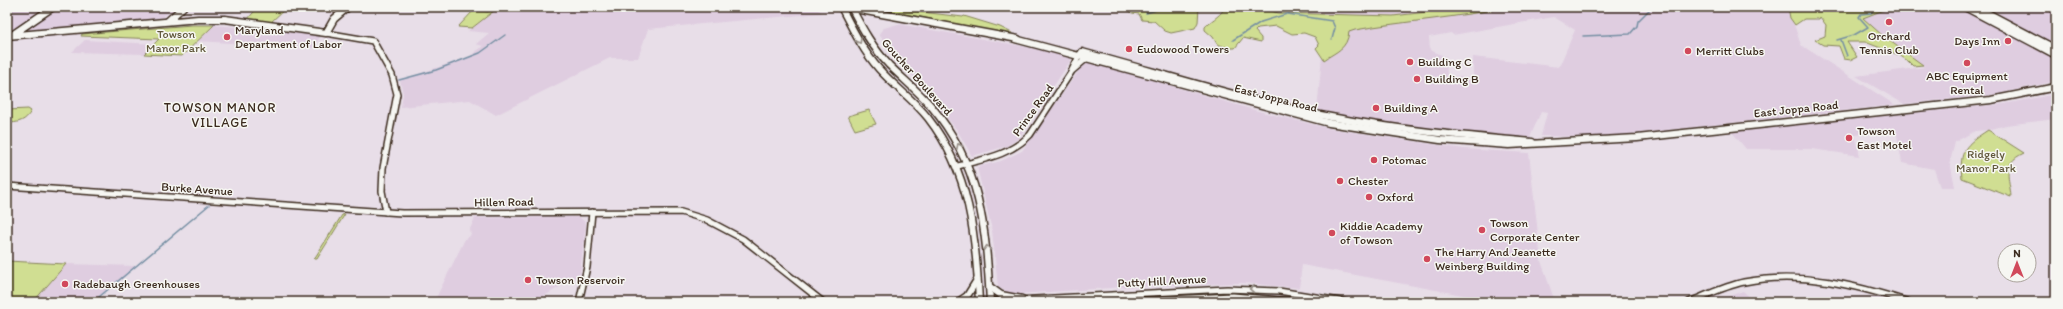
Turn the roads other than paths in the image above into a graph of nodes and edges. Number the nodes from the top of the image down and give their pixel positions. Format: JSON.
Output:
{"nodes":[{"id":1,"x":53,"y":7,"type":"edge"},
{"id":2,"x":183,"y":7,"type":"edge"},
{"id":3,"x":348,"y":7,"type":"edge"},
{"id":4,"x":841,"y":7,"type":"edge"},
{"id":5,"x":844,"y":7,"type":"edge"},
{"id":6,"x":1965,"y":7,"type":"edge"},
{"id":7,"x":1976,"y":7,"type":"edge"},
{"id":8,"x":851,"y":8,"type":"edge"},
{"id":9,"x":876,"y":13,"type":"junction"},
{"id":10,"x":859,"y":21,"type":"junction"},
{"id":11,"x":167,"y":22,"type":"junction"},
{"id":12,"x":326,"y":32,"type":"junction"},
{"id":13,"x":8,"y":38,"type":"edge"},
{"id":14,"x":2056,"y":49,"type":"edge"},
{"id":15,"x":1080,"y":54,"type":"junction"},
{"id":16,"x":2056,"y":55,"type":"edge"},
{"id":17,"x":1087,"y":58,"type":"junction"},
{"id":18,"x":1072,"y":71,"type":"junction"},
{"id":19,"x":2056,"y":87,"type":"edge"},
{"id":20,"x":1330,"y":120,"type":"junction"},
{"id":21,"x":967,"y":163,"type":"junction"},
{"id":22,"x":958,"y":166,"type":"junction"},
{"id":23,"x":7,"y":186,"type":"edge"},
{"id":24,"x":386,"y":212,"type":"junction"},
{"id":25,"x":592,"y":212,"type":"junction"},
{"id":26,"x":978,"y":278,"type":"junction"},
{"id":27,"x":990,"y":287,"type":"junction"},
{"id":28,"x":1022,"y":299,"type":"junction"},
{"id":29,"x":579,"y":302,"type":"edge"},
{"id":30,"x":822,"y":302,"type":"edge"},
{"id":31,"x":958,"y":302,"type":"edge"},
{"id":32,"x":978,"y":302,"type":"edge"},
{"id":33,"x":990,"y":302,"type":"edge"},
{"id":34,"x":1109,"y":302,"type":"edge"},
{"id":35,"x":1304,"y":302,"type":"edge"},
{"id":36,"x":1346,"y":302,"type":"edge"},
{"id":37,"x":1689,"y":302,"type":"edge"},
{"id":38,"x":1909,"y":302,"type":"edge"}],
"edges":[{"from":1,"to":13,"type":"main road"},
{"from":2,"to":11,"type":"main road"},
{"from":3,"to":12,"type":"main road"},
{"from":4,"to":22,"type":"main road","name":"Goucher Boulevard","one_way":true},
{"from":5,"to":8,"type":"main road","name":"East Joppa Road"},
{"from":6,"to":16,"type":"main road"},
{"from":7,"to":14,"type":"main road"},
{"from":8,"to":9,"type":"main road","name":"East Joppa Road"},
{"from":8,"to":10,"type":"main road","name":"Goucher Boulevard"},
{"from":9,"to":10,"type":"main road"},
{"from":9,"to":15,"type":"main road","name":"East Joppa Road"},
{"from":21,"to":10,"type":"main road","name":"Goucher Boulevard","one_way":true},
{"from":11,"to":12,"type":"main road"},
{"from":11,"to":13,"type":"main road"},
{"from":12,"to":24,"type":"street"},
{"from":15,"to":17,"type":"main road","name":"East Joppa Road"},
{"from":15,"to":18,"type":"street","name":"Prince Road"},
{"from":15,"to":20,"type":"main road","name":"East Joppa Road"},
{"from":17,"to":18,"type":"street","name":"Prince Road"},
{"from":17,"to":20,"type":"main road","name":"East Joppa Road"},
{"from":18,"to":21,"type":"street","name":"Prince Road"},
{"from":19,"to":20,"type":"main road","name":"East Joppa Road"},
{"from":21,"to":22,"type":"street","name":"Prince Road"},
{"from":27,"to":21,"type":"main road","name":"Goucher Boulevard","one_way":true},
{"from":22,"to":26,"type":"main road","name":"Goucher Boulevard"},
{"from":23,"to":24,"type":"street","name":"Burke Avenue"},
{"from":24,"to":25,"type":"street","name":"Hillen Road"},
{"from":25,"to":29,"type":"street"},
{"from":25,"to":30,"type":"street","name":"Hillen Road"},
{"from":26,"to":31,"type":"main road"},
{"from":26,"to":32,"type":"main road","name":"Goucher Boulevard"},
{"from":27,"to":28,"type":"main road"},
{"from":27,"to":33,"type":"main road","name":"Goucher Boulevard"},
{"from":28,"to":33,"type":"street","name":"Putty Hill Avenue"},
{"from":36,"to":28,"type":"street","name":"Putty Hill Avenue","one_way":true},
{"from":32,"to":33,"type":"street","name":"Putty Hill Avenue"},
{"from":34,"to":35,"type":"street","name":"Putty Hill Avenue"},
{"from":37,"to":38,"type":"street"}]}
